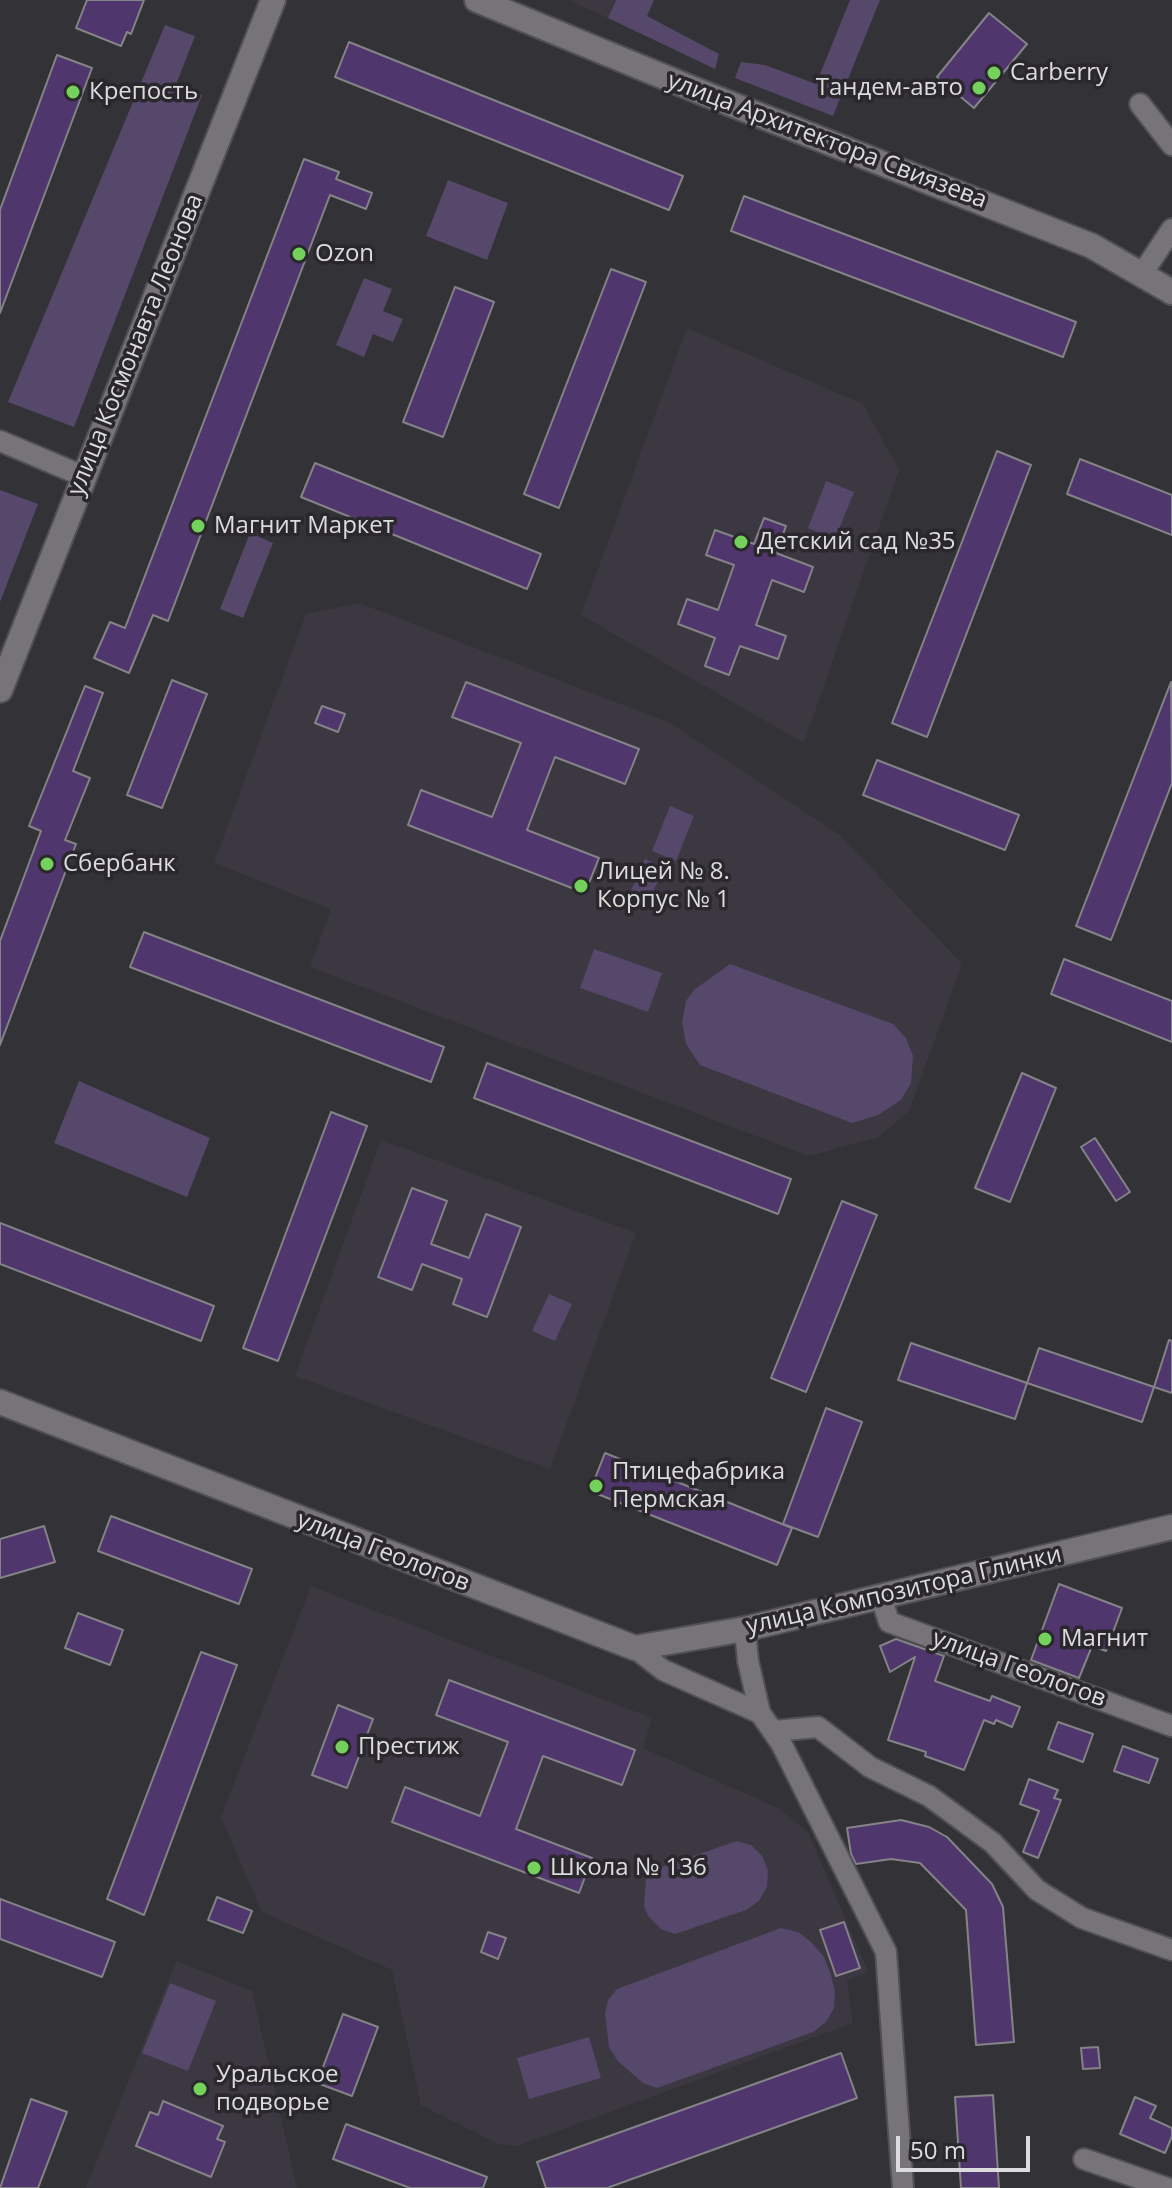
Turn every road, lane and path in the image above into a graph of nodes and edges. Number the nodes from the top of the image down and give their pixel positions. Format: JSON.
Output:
{"nodes":[{"id":1,"x":273,"y":0,"type":"edge"},
{"id":2,"x":477,"y":0,"type":"edge"},
{"id":3,"x":1140,"y":104,"type":"dead end"},
{"id":4,"x":1172,"y":145,"type":"edge"},
{"id":5,"x":1172,"y":229,"type":"edge"},
{"id":6,"x":1142,"y":274,"type":"junction"},
{"id":7,"x":1172,"y":292,"type":"edge"},
{"id":8,"x":0,"y":441,"type":"edge"},
{"id":9,"x":83,"y":476,"type":"junction"},
{"id":10,"x":0,"y":690,"type":"edge"},
{"id":11,"x":0,"y":1402,"type":"edge"},
{"id":12,"x":1172,"y":1527,"type":"edge"},
{"id":13,"x":881,"y":1597,"type":"junction"},
{"id":14,"x":745,"y":1629,"type":"junction"},
{"id":15,"x":635,"y":1648,"type":"junction"},
{"id":16,"x":760,"y":1713,"type":"junction"},
{"id":17,"x":1172,"y":1726,"type":"edge"},
{"id":18,"x":774,"y":1731,"type":"junction"},
{"id":19,"x":1172,"y":1950,"type":"edge"},
{"id":20,"x":1084,"y":2159,"type":"dead end"},
{"id":21,"x":903,"y":2188,"type":"edge"},
{"id":22,"x":1167,"y":2188,"type":"edge"}],
"edges":[{"from":1,"to":9,"type":"main road","name":"улица Космонавта Леонова"},
{"from":2,"to":6,"type":"main road","name":"улица Архитектора Свиязева"},
{"from":3,"to":4,"type":"street"},
{"from":5,"to":6,"type":"street"},
{"from":6,"to":7,"type":"main road","name":"улица Архитектора Свиязева"},
{"from":8,"to":9,"type":"street"},
{"from":9,"to":10,"type":"main road","name":"улица Космонавта Леонова"},
{"from":11,"to":15,"type":"main road","name":"улица Геологов"},
{"from":12,"to":13,"type":"main road","name":"улица Композитора Глинки"},
{"from":13,"to":14,"type":"main road","name":"улица Композитора Глинки"},
{"from":13,"to":17,"type":"street","name":"улица Геологов"},
{"from":14,"to":15,"type":"main road","name":"улица Композитора Глинки"},
{"from":14,"to":16,"type":"street"},
{"from":15,"to":16,"type":"street","name":"улица Геологов"},
{"from":16,"to":18,"type":"street"},
{"from":18,"to":19,"type":"street"},
{"from":18,"to":21,"type":"street"},
{"from":20,"to":22,"type":"street"}]}
